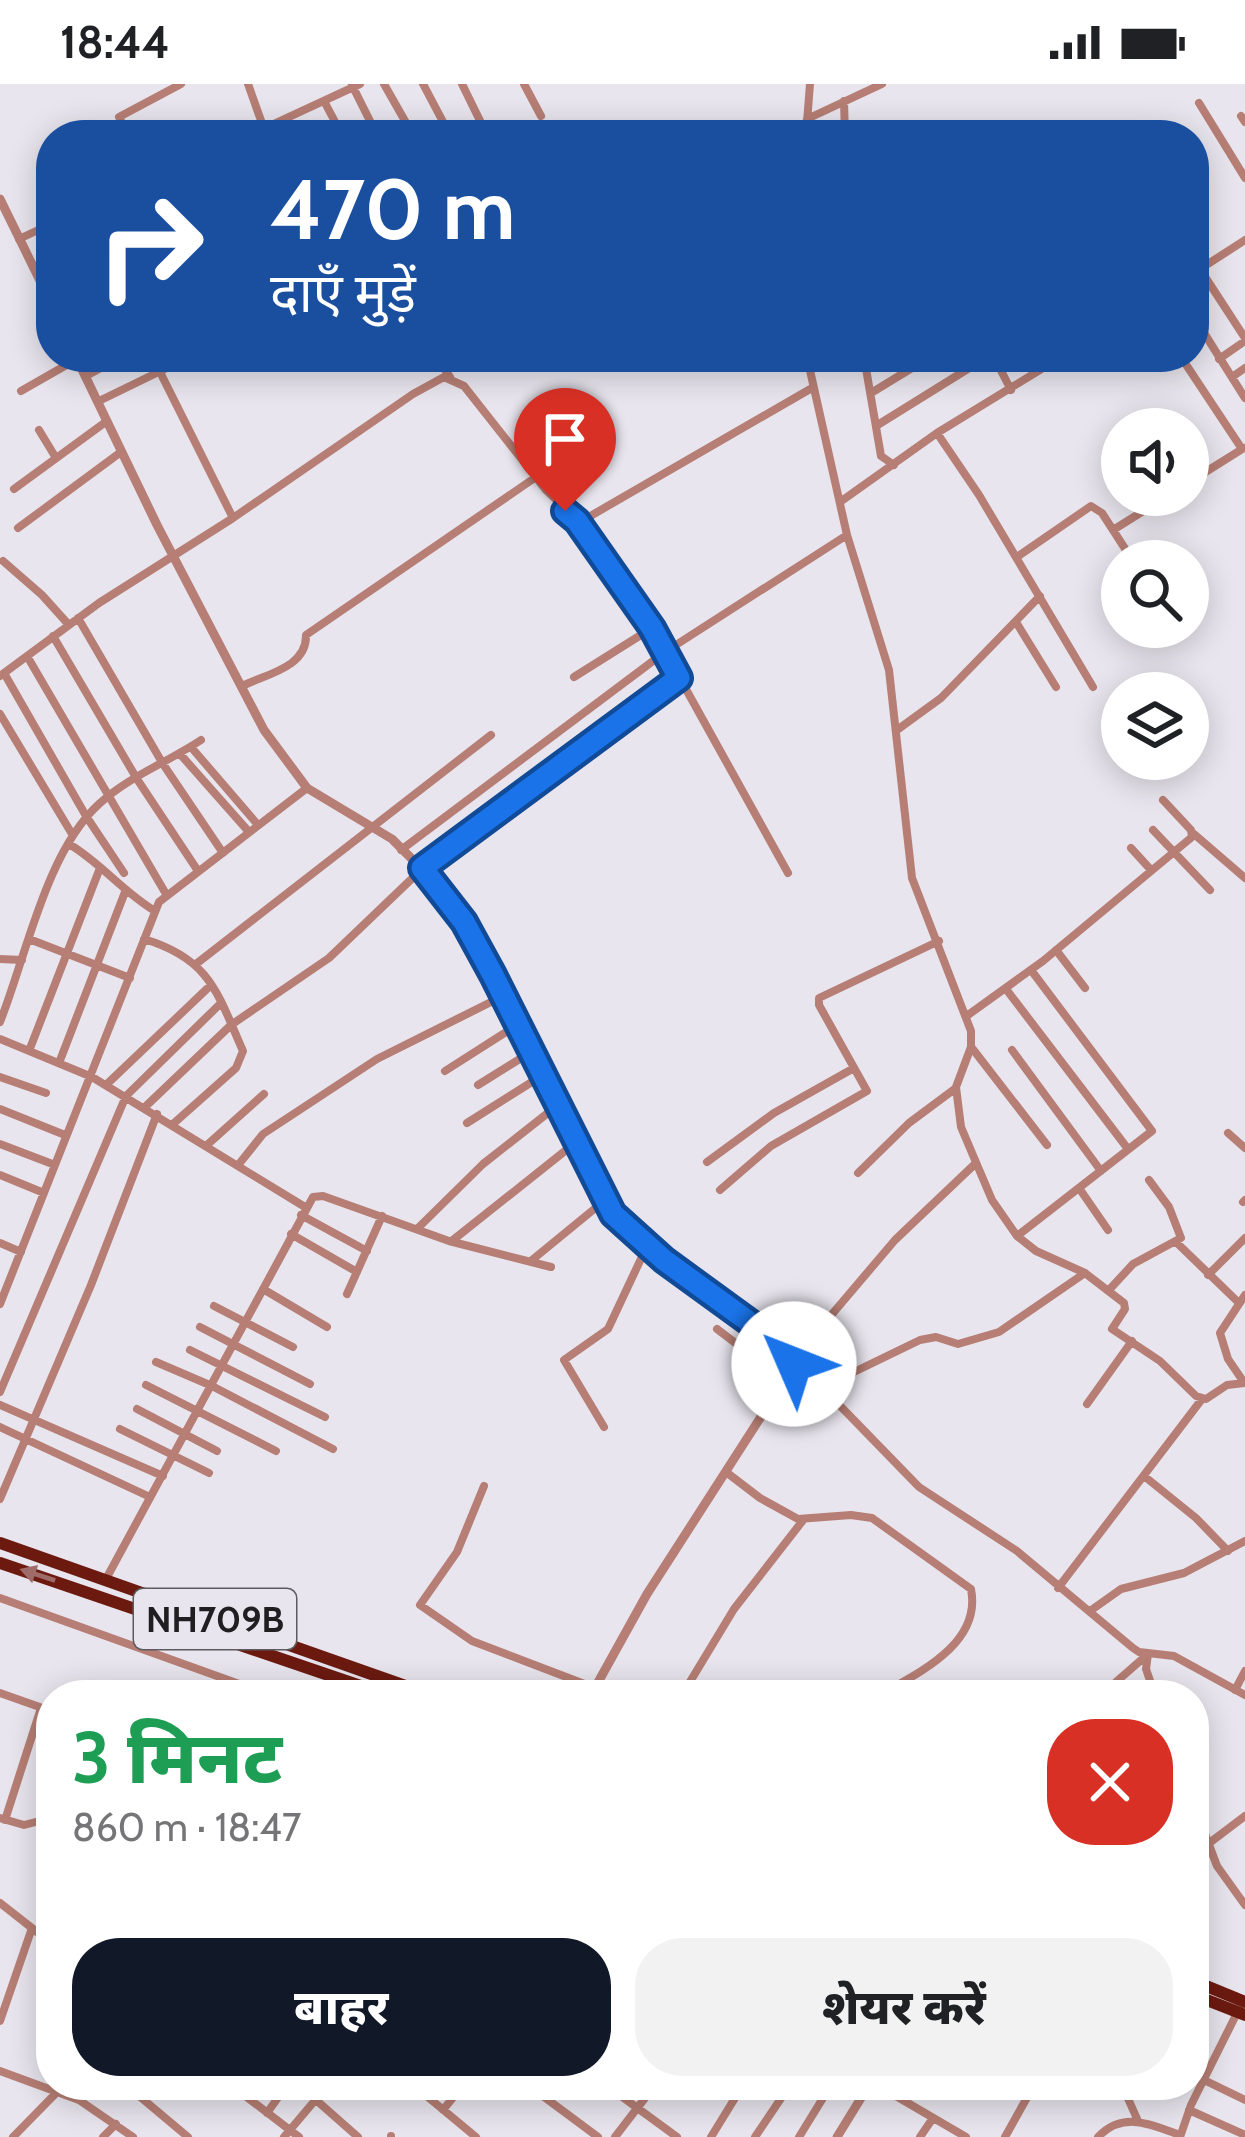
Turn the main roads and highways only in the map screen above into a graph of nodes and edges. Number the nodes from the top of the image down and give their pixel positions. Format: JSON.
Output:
{"nodes":[{"id":1,"x":0,"y":1544,"type":"edge"},
{"id":2,"x":0,"y":1563,"type":"edge"},
{"id":3,"x":84,"y":1573,"type":"junction"},
{"id":4,"x":79,"y":1589,"type":"junction"},
{"id":5,"x":304,"y":1658,"type":"junction"},
{"id":6,"x":353,"y":1680,"type":"edge"},
{"id":7,"x":379,"y":1680,"type":"edge"},
{"id":8,"x":1209,"y":1990,"type":"edge"},
{"id":9,"x":1209,"y":2000,"type":"edge"},
{"id":10,"x":1242,"y":2010,"type":"edge"}],
"edges":[{"from":1,"to":3,"type":"highway","number":"NH709B"},
{"from":4,"to":2,"type":"highway","number":"NH709B","one_way":true},
{"from":3,"to":4,"type":"highway"},
{"from":3,"to":5,"type":"highway","number":"NH709B"},
{"from":4,"to":5,"type":"highway","number":"NH709B"},
{"from":5,"to":6,"type":"highway","number":"NH709B"},
{"from":5,"to":7,"type":"highway","number":"NH709B"},
{"from":8,"to":10,"type":"highway"},
{"from":9,"to":10,"type":"highway"}]}
